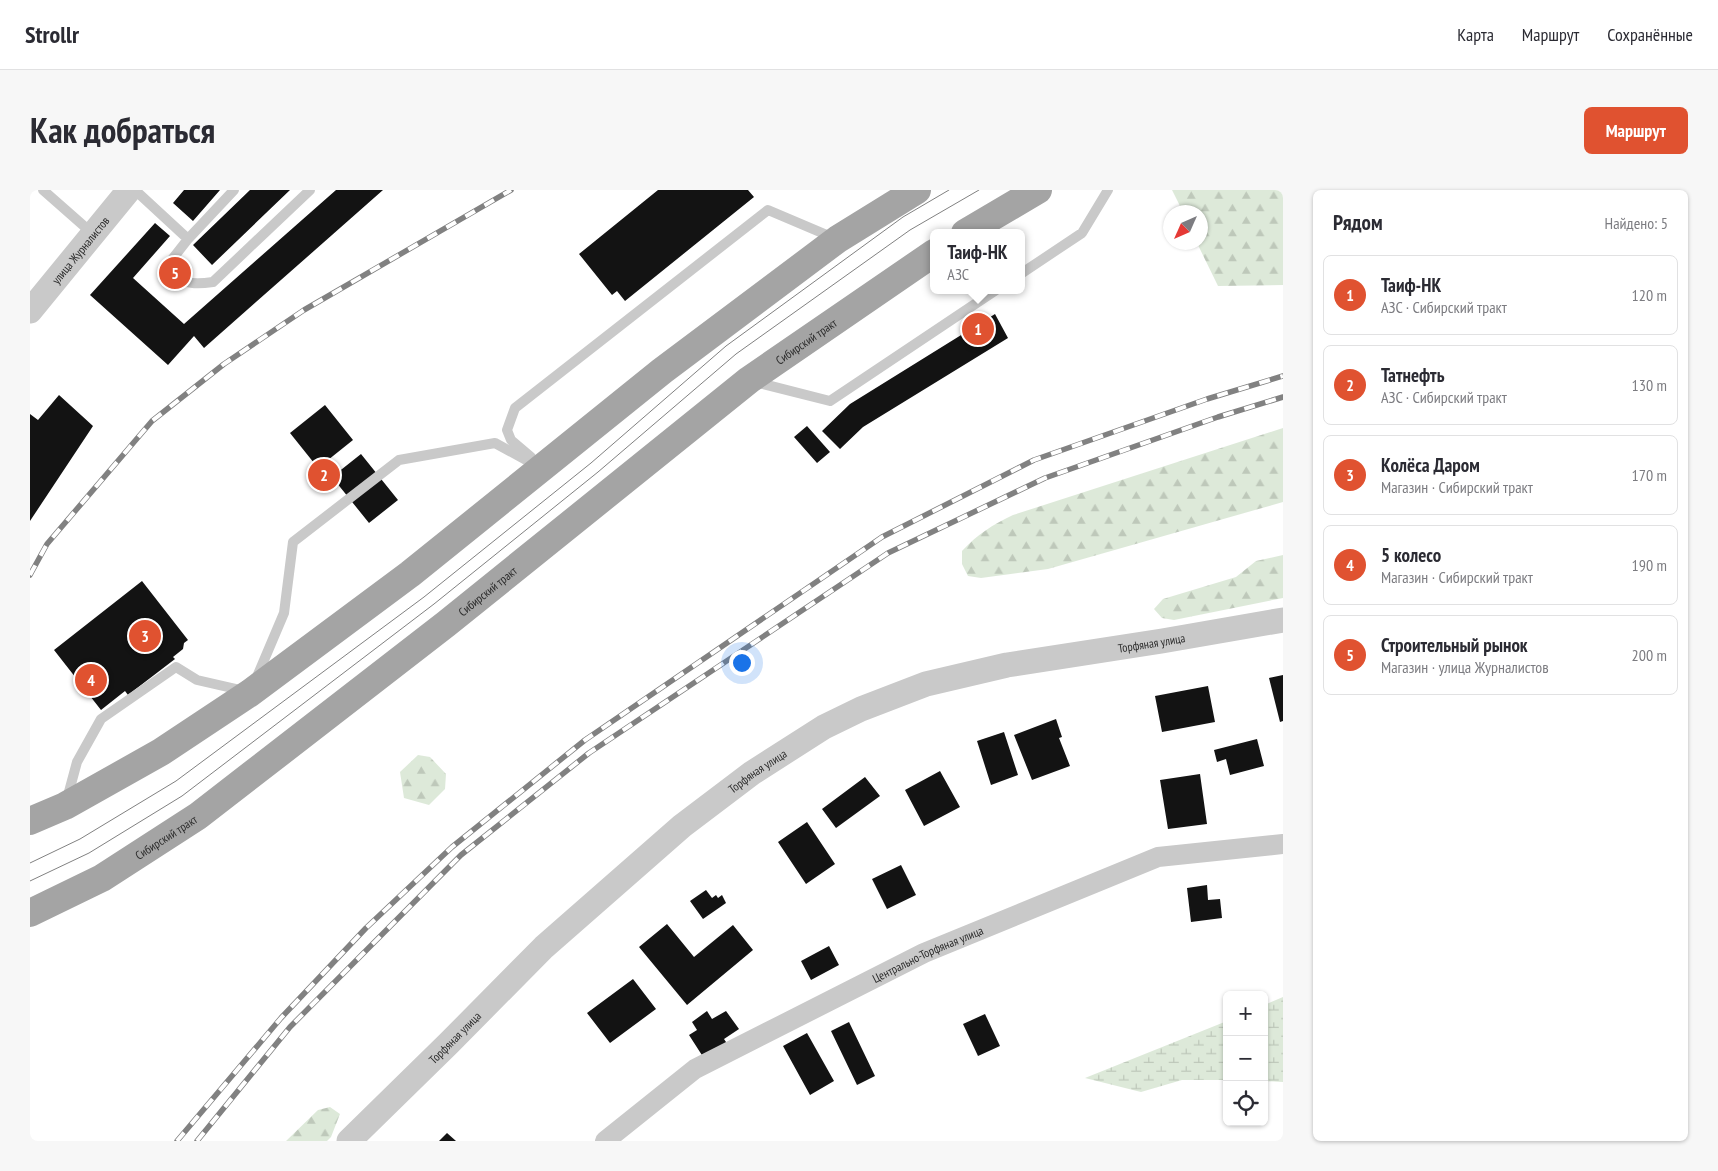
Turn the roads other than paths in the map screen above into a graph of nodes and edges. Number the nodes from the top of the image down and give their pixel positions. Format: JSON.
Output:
{"nodes":[{"id":1,"x":43,"y":190,"type":"edge"},
{"id":2,"x":129,"y":190,"type":"edge"},
{"id":3,"x":135,"y":190,"type":"edge"},
{"id":4,"x":234,"y":190,"type":"edge"},
{"id":5,"x":310,"y":190,"type":"edge"},
{"id":6,"x":917,"y":190,"type":"edge"},
{"id":7,"x":1038,"y":190,"type":"edge"},
{"id":8,"x":1108,"y":190,"type":"edge"},
{"id":9,"x":972,"y":229,"type":"edge"},
{"id":10,"x":93,"y":234,"type":"junction"},
{"id":11,"x":188,"y":239,"type":"junction"},
{"id":12,"x":838,"y":239,"type":"junction"},
{"id":13,"x":930,"y":256,"type":"edge"},
{"id":14,"x":1025,"y":271,"type":"edge"},
{"id":15,"x":990,"y":294,"type":"edge"},
{"id":16,"x":30,"y":311,"type":"edge"},
{"id":17,"x":749,"y":380,"type":"junction"},
{"id":18,"x":542,"y":468,"type":"junction"},
{"id":19,"x":1283,"y":620,"type":"edge"},
{"id":20,"x":250,"y":692,"type":"junction"},
{"id":21,"x":65,"y":806,"type":"junction"},
{"id":22,"x":33,"y":817,"type":"edge"},
{"id":23,"x":1283,"y":844,"type":"edge"},
{"id":24,"x":30,"y":913,"type":"edge"},
{"id":25,"x":349,"y":1141,"type":"edge"},
{"id":26,"x":604,"y":1141,"type":"edge"}],
"edges":[{"from":1,"to":10,"type":"lane"},
{"from":2,"to":10,"type":"street","name":"улица Журналистов"},
{"from":3,"to":11,"type":"lane"},
{"from":4,"to":11,"type":"lane"},
{"from":5,"to":11,"type":"lane"},
{"from":6,"to":12,"type":"main road"},
{"from":7,"to":9,"type":"main road"},
{"from":8,"to":14,"type":"lane"},
{"from":10,"to":16,"type":"street","name":"улица Журналистов"},
{"from":12,"to":18,"type":"main road"},
{"from":12,"to":18,"type":"lane"},
{"from":13,"to":17,"type":"main road","name":"Сибирский тракт"},
{"from":15,"to":17,"type":"lane"},
{"from":17,"to":24,"type":"main road","name":"Сибирский тракт"},
{"from":18,"to":20,"type":"main road"},
{"from":18,"to":20,"type":"lane"},
{"from":19,"to":25,"type":"street","name":"Торфяная улица"},
{"from":20,"to":21,"type":"main road"},
{"from":20,"to":21,"type":"lane"},
{"from":21,"to":22,"type":"main road"},
{"from":23,"to":26,"type":"street","name":"Центрально-Торфяная улица"}]}
